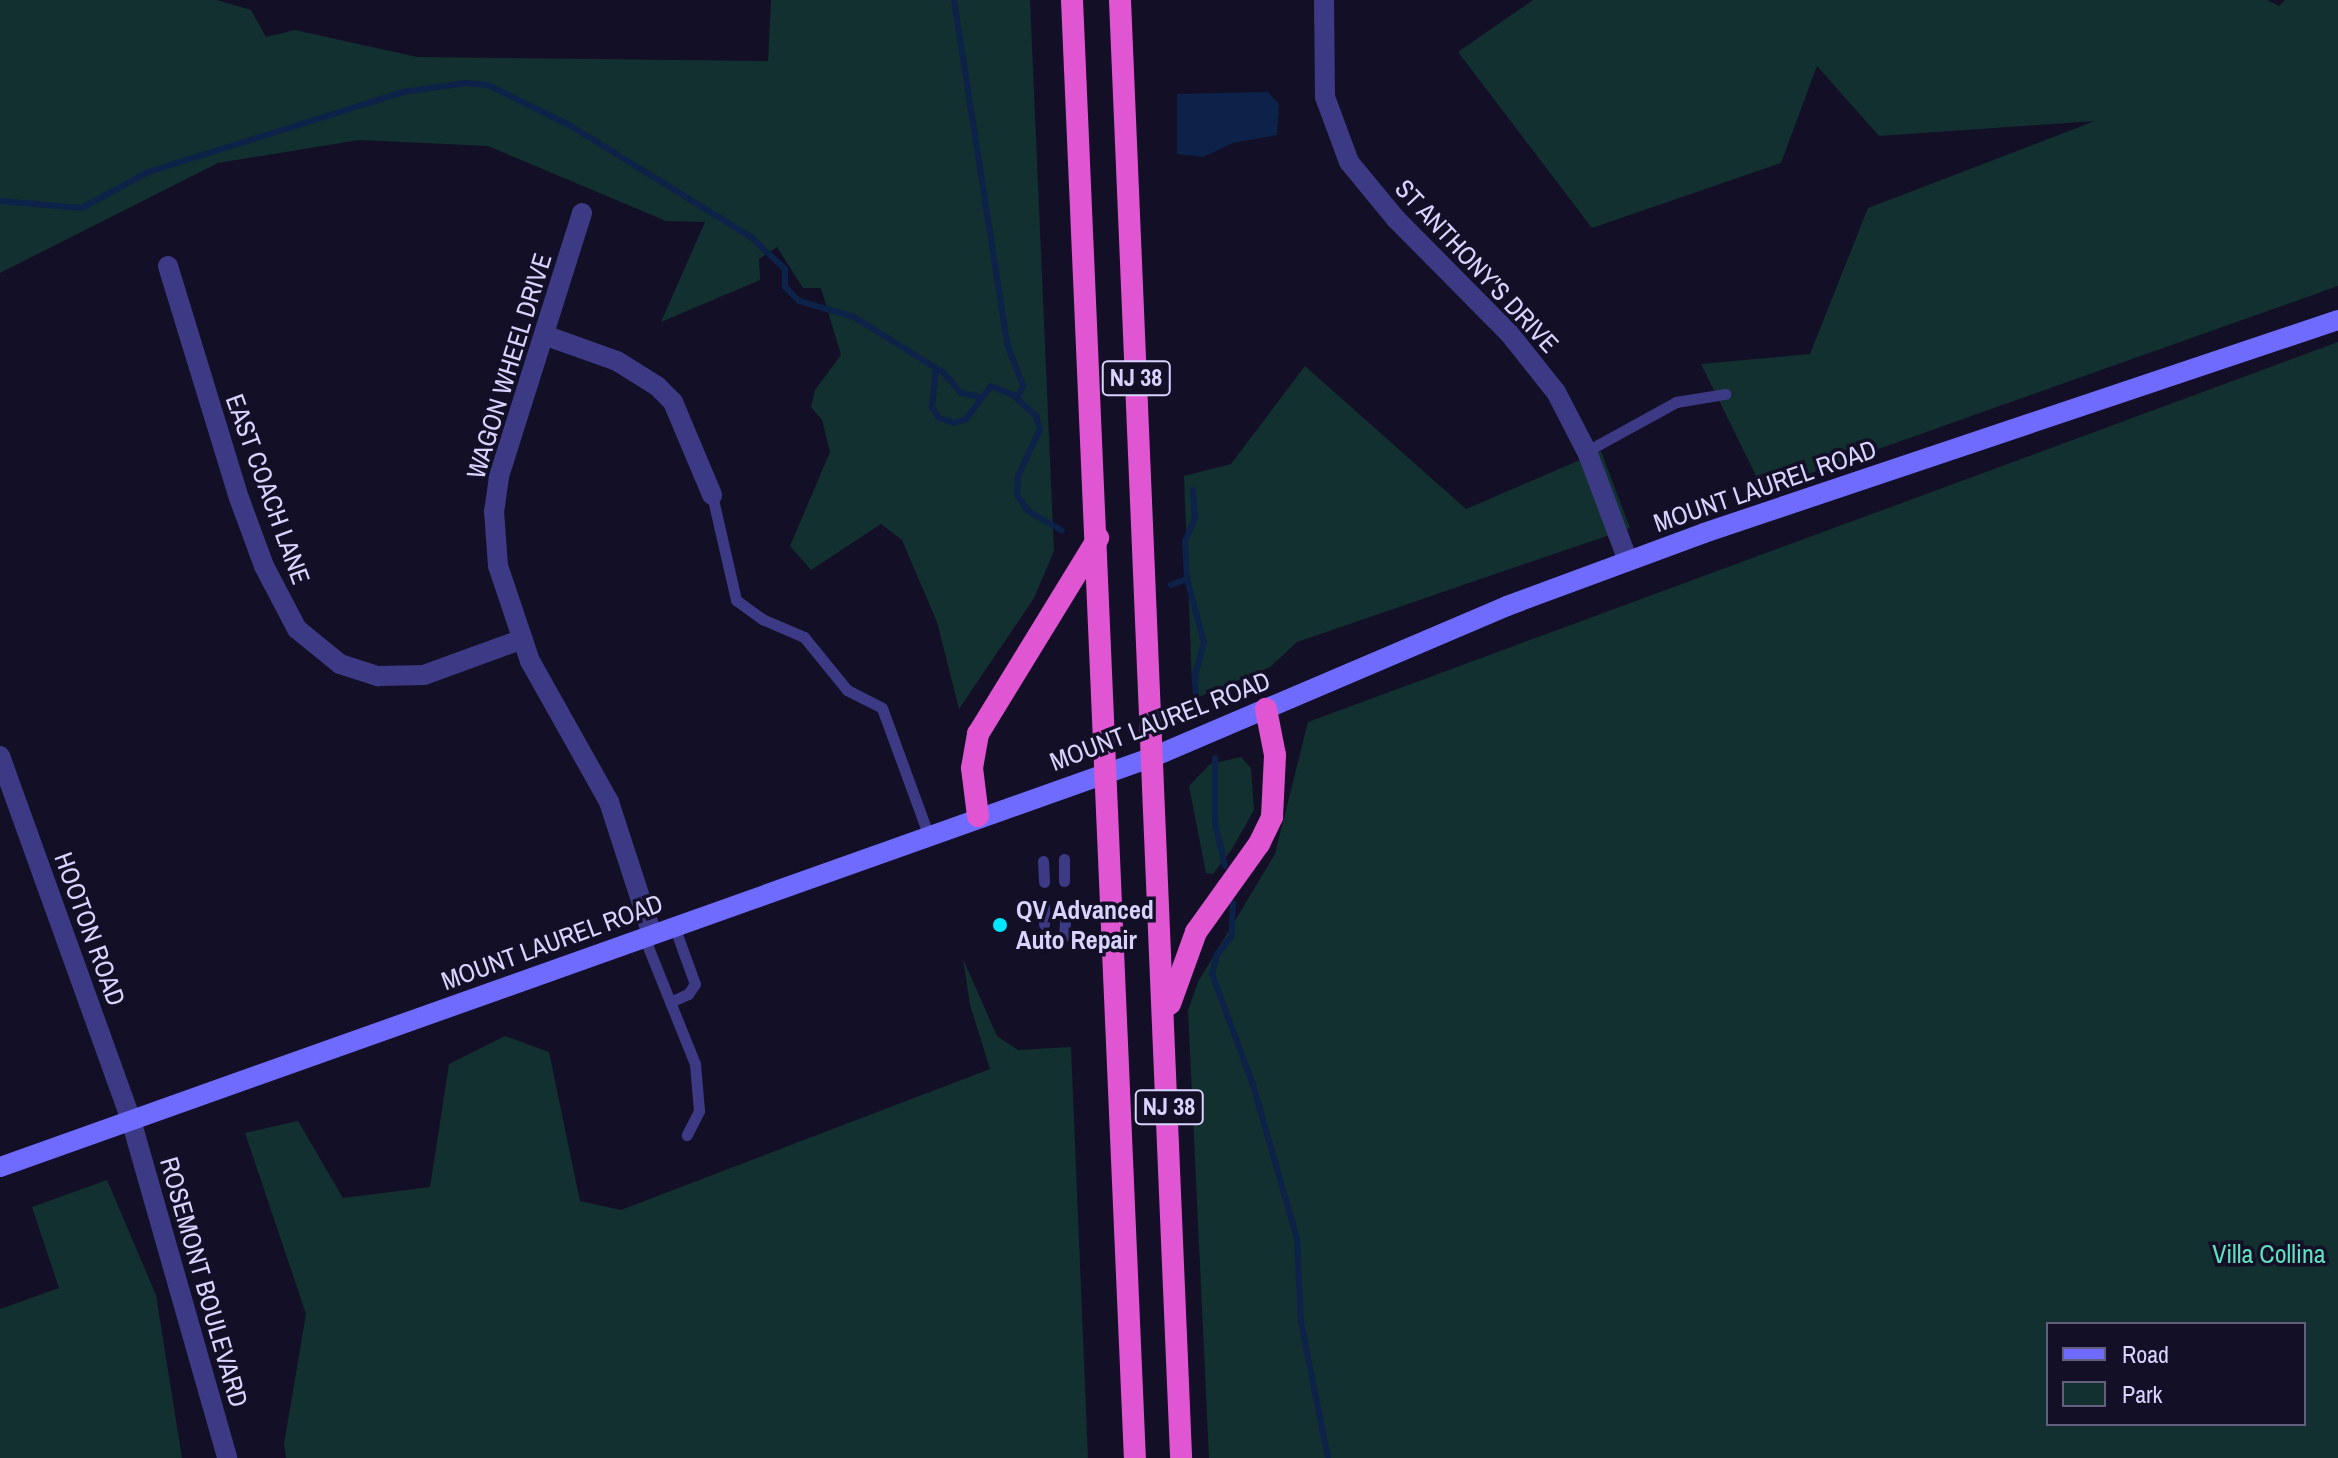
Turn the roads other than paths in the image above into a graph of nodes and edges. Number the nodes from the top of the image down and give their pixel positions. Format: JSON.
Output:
{"nodes":[{"id":1,"x":1072,"y":0,"type":"edge"},
{"id":2,"x":1120,"y":0,"type":"edge"},
{"id":3,"x":1324,"y":0,"type":"edge"},
{"id":4,"x":582,"y":213,"type":"dead end"},
{"id":5,"x":168,"y":266,"type":"dead end"},
{"id":6,"x":2338,"y":320,"type":"edge"},
{"id":7,"x":544,"y":335,"type":"junction"},
{"id":8,"x":1725,"y":394,"type":"dead end"},
{"id":9,"x":1587,"y":451,"type":"junction"},
{"id":10,"x":712,"y":495,"type":"joint"},
{"id":11,"x":1098,"y":537,"type":"junction"},
{"id":12,"x":1628,"y":561,"type":"junction"},
{"id":13,"x":523,"y":639,"type":"junction"},
{"id":14,"x":1266,"y":709,"type":"junction"},
{"id":15,"x":0,"y":756,"type":"edge"},
{"id":16,"x":1153,"y":757,"type":"junction"},
{"id":17,"x":1109,"y":772,"type":"junction"},
{"id":18,"x":978,"y":816,"type":"junction"},
{"id":19,"x":928,"y":834,"type":"junction"},
{"id":20,"x":1064,"y":859,"type":"dead end"},
{"id":21,"x":1043,"y":861,"type":"dead end"},
{"id":22,"x":1064,"y":881,"type":"dead end"},
{"id":23,"x":1044,"y":882,"type":"dead end"},
{"id":24,"x":1044,"y":907,"type":"dead end"},
{"id":25,"x":1065,"y":920,"type":"dead end"},
{"id":26,"x":1044,"y":924,"type":"dead end"},
{"id":27,"x":674,"y":926,"type":"junction"},
{"id":28,"x":648,"y":936,"type":"junction"},
{"id":29,"x":1064,"y":936,"type":"dead end"},
{"id":30,"x":670,"y":1002,"type":"junction"},
{"id":31,"x":1165,"y":1020,"type":"junction"},
{"id":32,"x":131,"y":1120,"type":"junction"},
{"id":33,"x":687,"y":1135,"type":"dead end"},
{"id":34,"x":0,"y":1167,"type":"edge"},
{"id":35,"x":227,"y":1458,"type":"edge"},
{"id":36,"x":1135,"y":1458,"type":"edge"},
{"id":37,"x":1181,"y":1458,"type":"edge"}],
"edges":[{"from":1,"to":11,"type":"highway","number":"NJ 38"},
{"from":2,"to":16,"type":"highway","number":"NJ 38"},
{"from":3,"to":9,"type":"street","name":"ST ANTHONY'S DRIVE"},
{"from":4,"to":7,"type":"street","name":"WAGON WHEEL DRIVE"},
{"from":5,"to":13,"type":"street","name":"EAST COACH LANE"},
{"from":6,"to":12,"type":"main road","name":"MOUNT LAUREL ROAD"},
{"from":7,"to":10,"type":"street"},
{"from":7,"to":13,"type":"street","name":"WAGON WHEEL DRIVE"},
{"from":8,"to":9,"type":"lane"},
{"from":9,"to":12,"type":"street","name":"ST ANTHONY'S DRIVE"},
{"from":10,"to":19,"type":"lane"},
{"from":11,"to":17,"type":"highway","number":"NJ 38"},
{"from":11,"to":18,"type":"highway"},
{"from":12,"to":14,"type":"main road","name":"MOUNT LAUREL ROAD"},
{"from":13,"to":28,"type":"street","name":"WAGON WHEEL DRIVE"},
{"from":14,"to":16,"type":"main road","name":"MOUNT LAUREL ROAD"},
{"from":14,"to":31,"type":"highway"},
{"from":15,"to":32,"type":"street","name":"HOOTON ROAD"},
{"from":16,"to":17,"type":"main road","name":"MOUNT LAUREL ROAD"},
{"from":16,"to":31,"type":"highway","number":"NJ 38"},
{"from":17,"to":18,"type":"main road","name":"MOUNT LAUREL ROAD"},
{"from":17,"to":36,"type":"highway","number":"NJ 38"},
{"from":18,"to":19,"type":"main road","name":"MOUNT LAUREL ROAD"},
{"from":19,"to":27,"type":"main road","name":"MOUNT LAUREL ROAD"},
{"from":20,"to":22,"type":"lane"},
{"from":21,"to":23,"type":"lane"},
{"from":24,"to":26,"type":"lane"},
{"from":25,"to":29,"type":"lane"},
{"from":27,"to":28,"type":"main road","name":"MOUNT LAUREL ROAD"},
{"from":27,"to":30,"type":"lane"},
{"from":28,"to":30,"type":"lane"},
{"from":28,"to":32,"type":"main road","name":"MOUNT LAUREL ROAD"},
{"from":30,"to":33,"type":"lane"},
{"from":31,"to":37,"type":"highway","number":"NJ 38"},
{"from":32,"to":34,"type":"main road","name":"MOUNT LAUREL ROAD"},
{"from":32,"to":35,"type":"street","name":"ROSEMONT BOULEVARD"}]}
